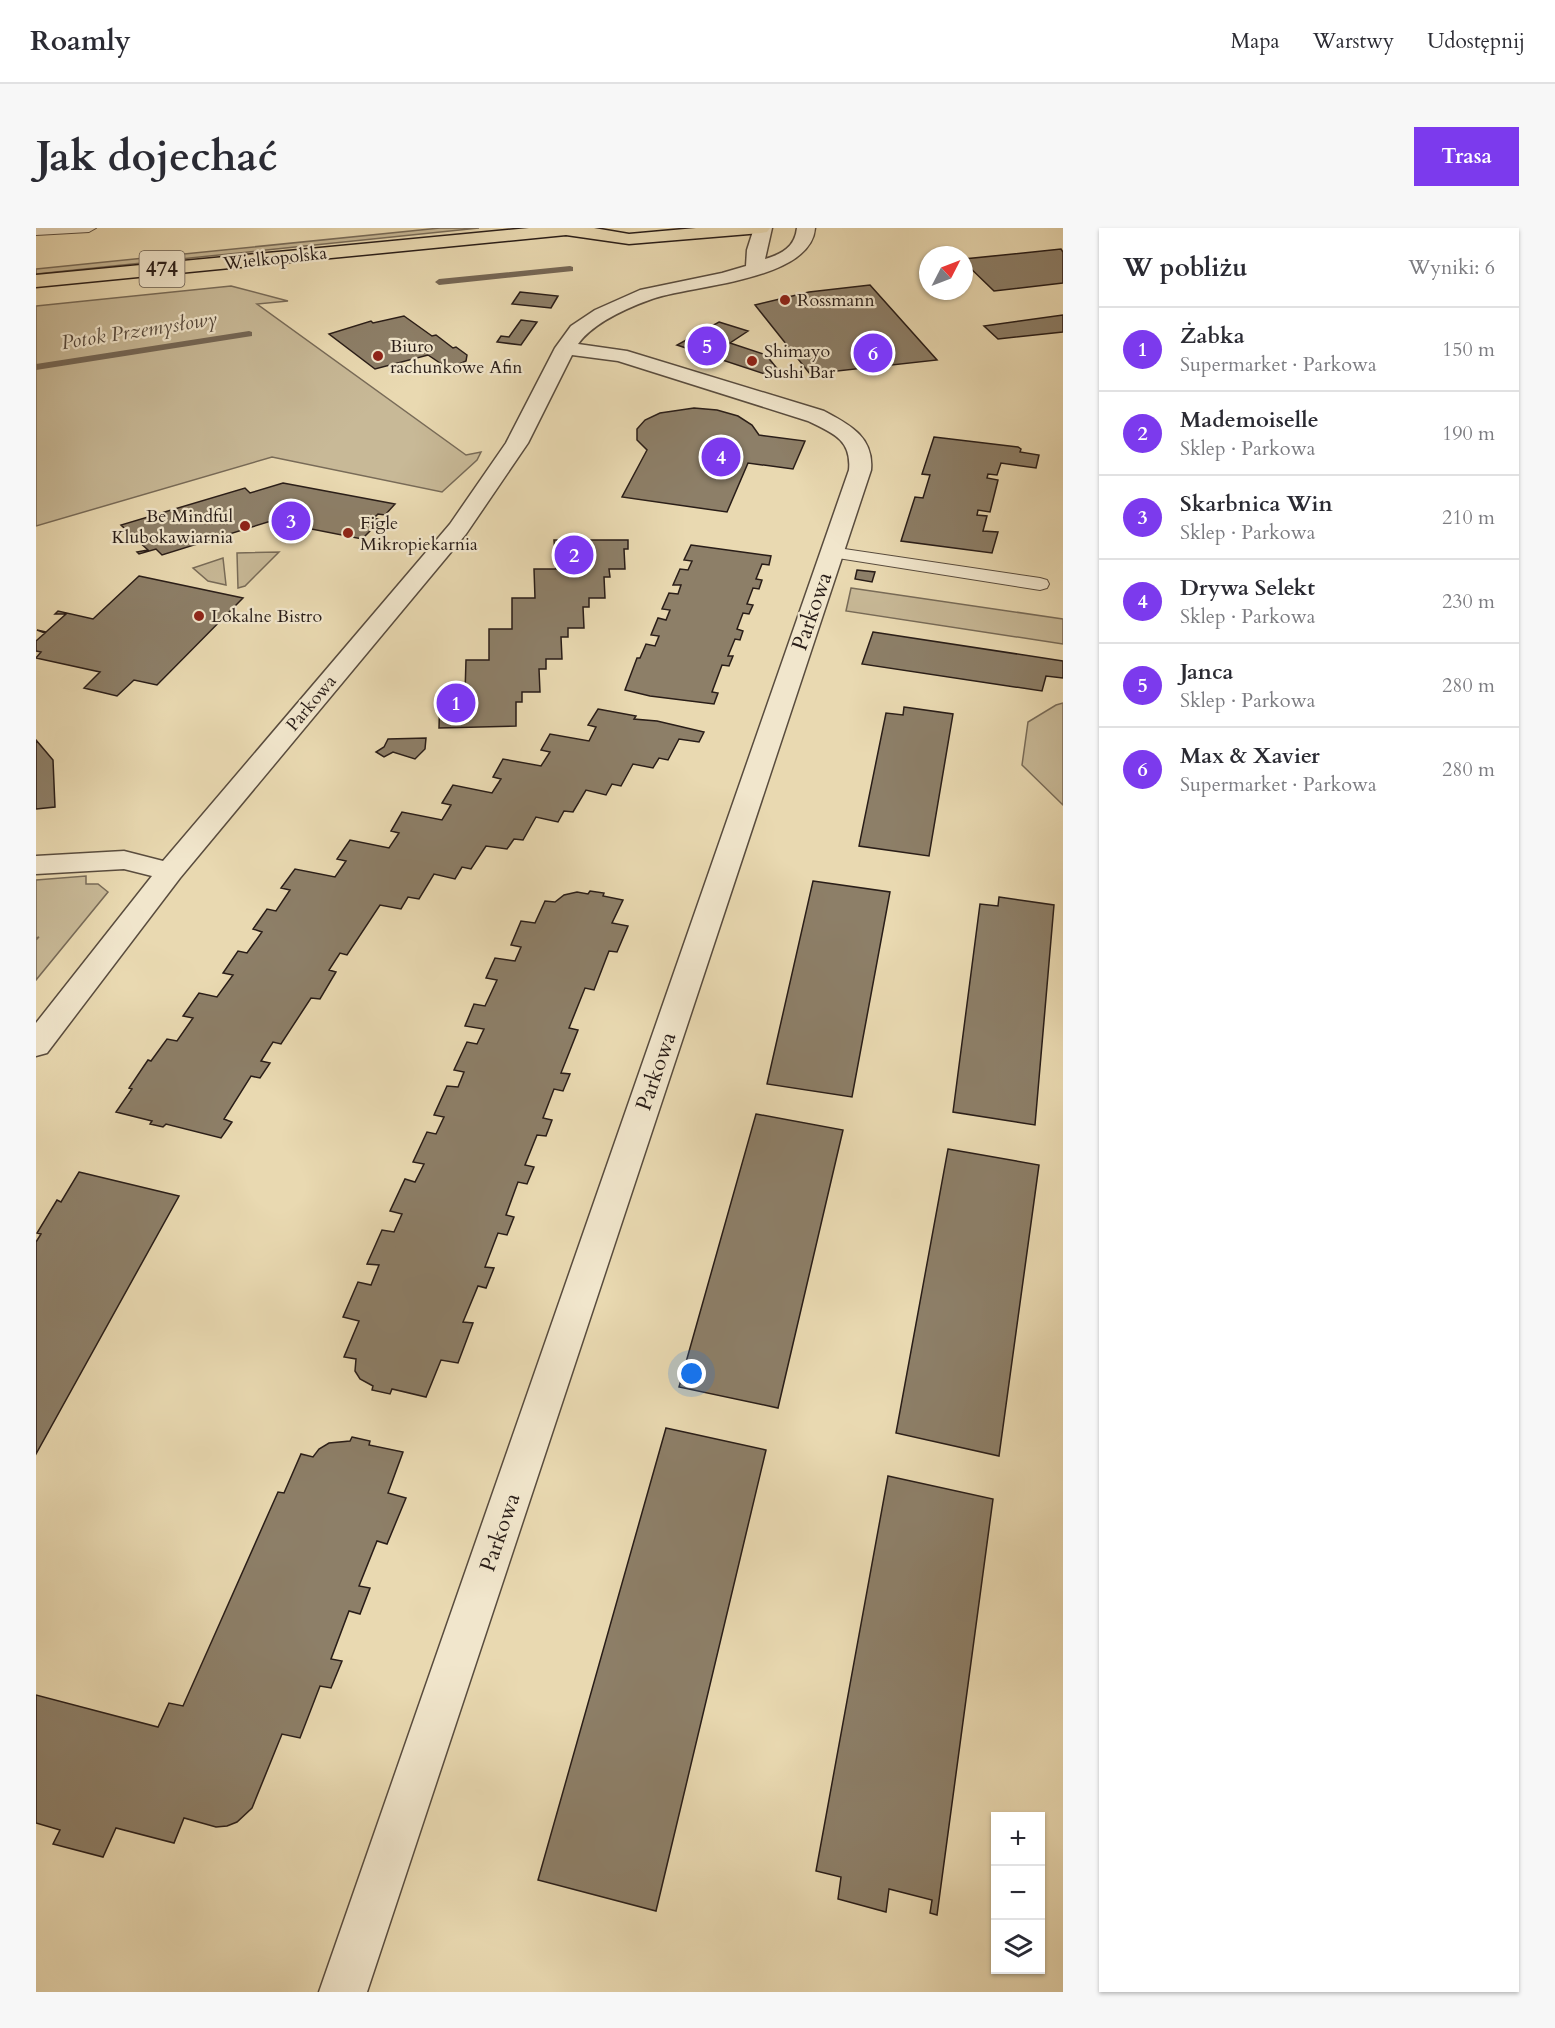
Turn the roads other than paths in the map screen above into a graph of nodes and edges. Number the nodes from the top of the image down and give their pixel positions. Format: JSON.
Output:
{"nodes":[{"id":1,"x":80,"y":228,"type":"edge"},
{"id":2,"x":90,"y":228,"type":"edge"},
{"id":3,"x":762,"y":228,"type":"edge"},
{"id":4,"x":806,"y":228,"type":"edge"},
{"id":5,"x":576,"y":229,"type":"edge"},
{"id":6,"x":36,"y":231,"type":"edge"},
{"id":7,"x":755,"y":268,"type":"junction"},
{"id":8,"x":36,"y":281,"type":"edge"},
{"id":9,"x":565,"y":348,"type":"junction"},
{"id":10,"x":831,"y":552,"type":"junction"},
{"id":11,"x":1040,"y":584,"type":"dead end"},
{"id":12,"x":36,"y":865,"type":"edge"},
{"id":13,"x":170,"y":872,"type":"junction"},
{"id":14,"x":36,"y":1045,"type":"edge"},
{"id":15,"x":343,"y":1992,"type":"edge"}],
"edges":[{"from":1,"to":2,"type":"lane"},
{"from":2,"to":6,"type":"lane"},
{"from":3,"to":5,"type":"main road","name":"Wielkopolska"},
{"from":3,"to":7,"type":"street"},
{"from":4,"to":7,"type":"street","name":"Parkowa"},
{"from":5,"to":8,"type":"main road","name":"Wielkopolska","number":"474"},
{"from":7,"to":9,"type":"street","name":"Parkowa"},
{"from":9,"to":10,"type":"street","name":"Parkowa"},
{"from":9,"to":13,"type":"street","name":"Parkowa"},
{"from":10,"to":11,"type":"lane"},
{"from":10,"to":15,"type":"street","name":"Parkowa"},
{"from":12,"to":13,"type":"street"},
{"from":13,"to":14,"type":"street","name":"Parkowa"}]}
